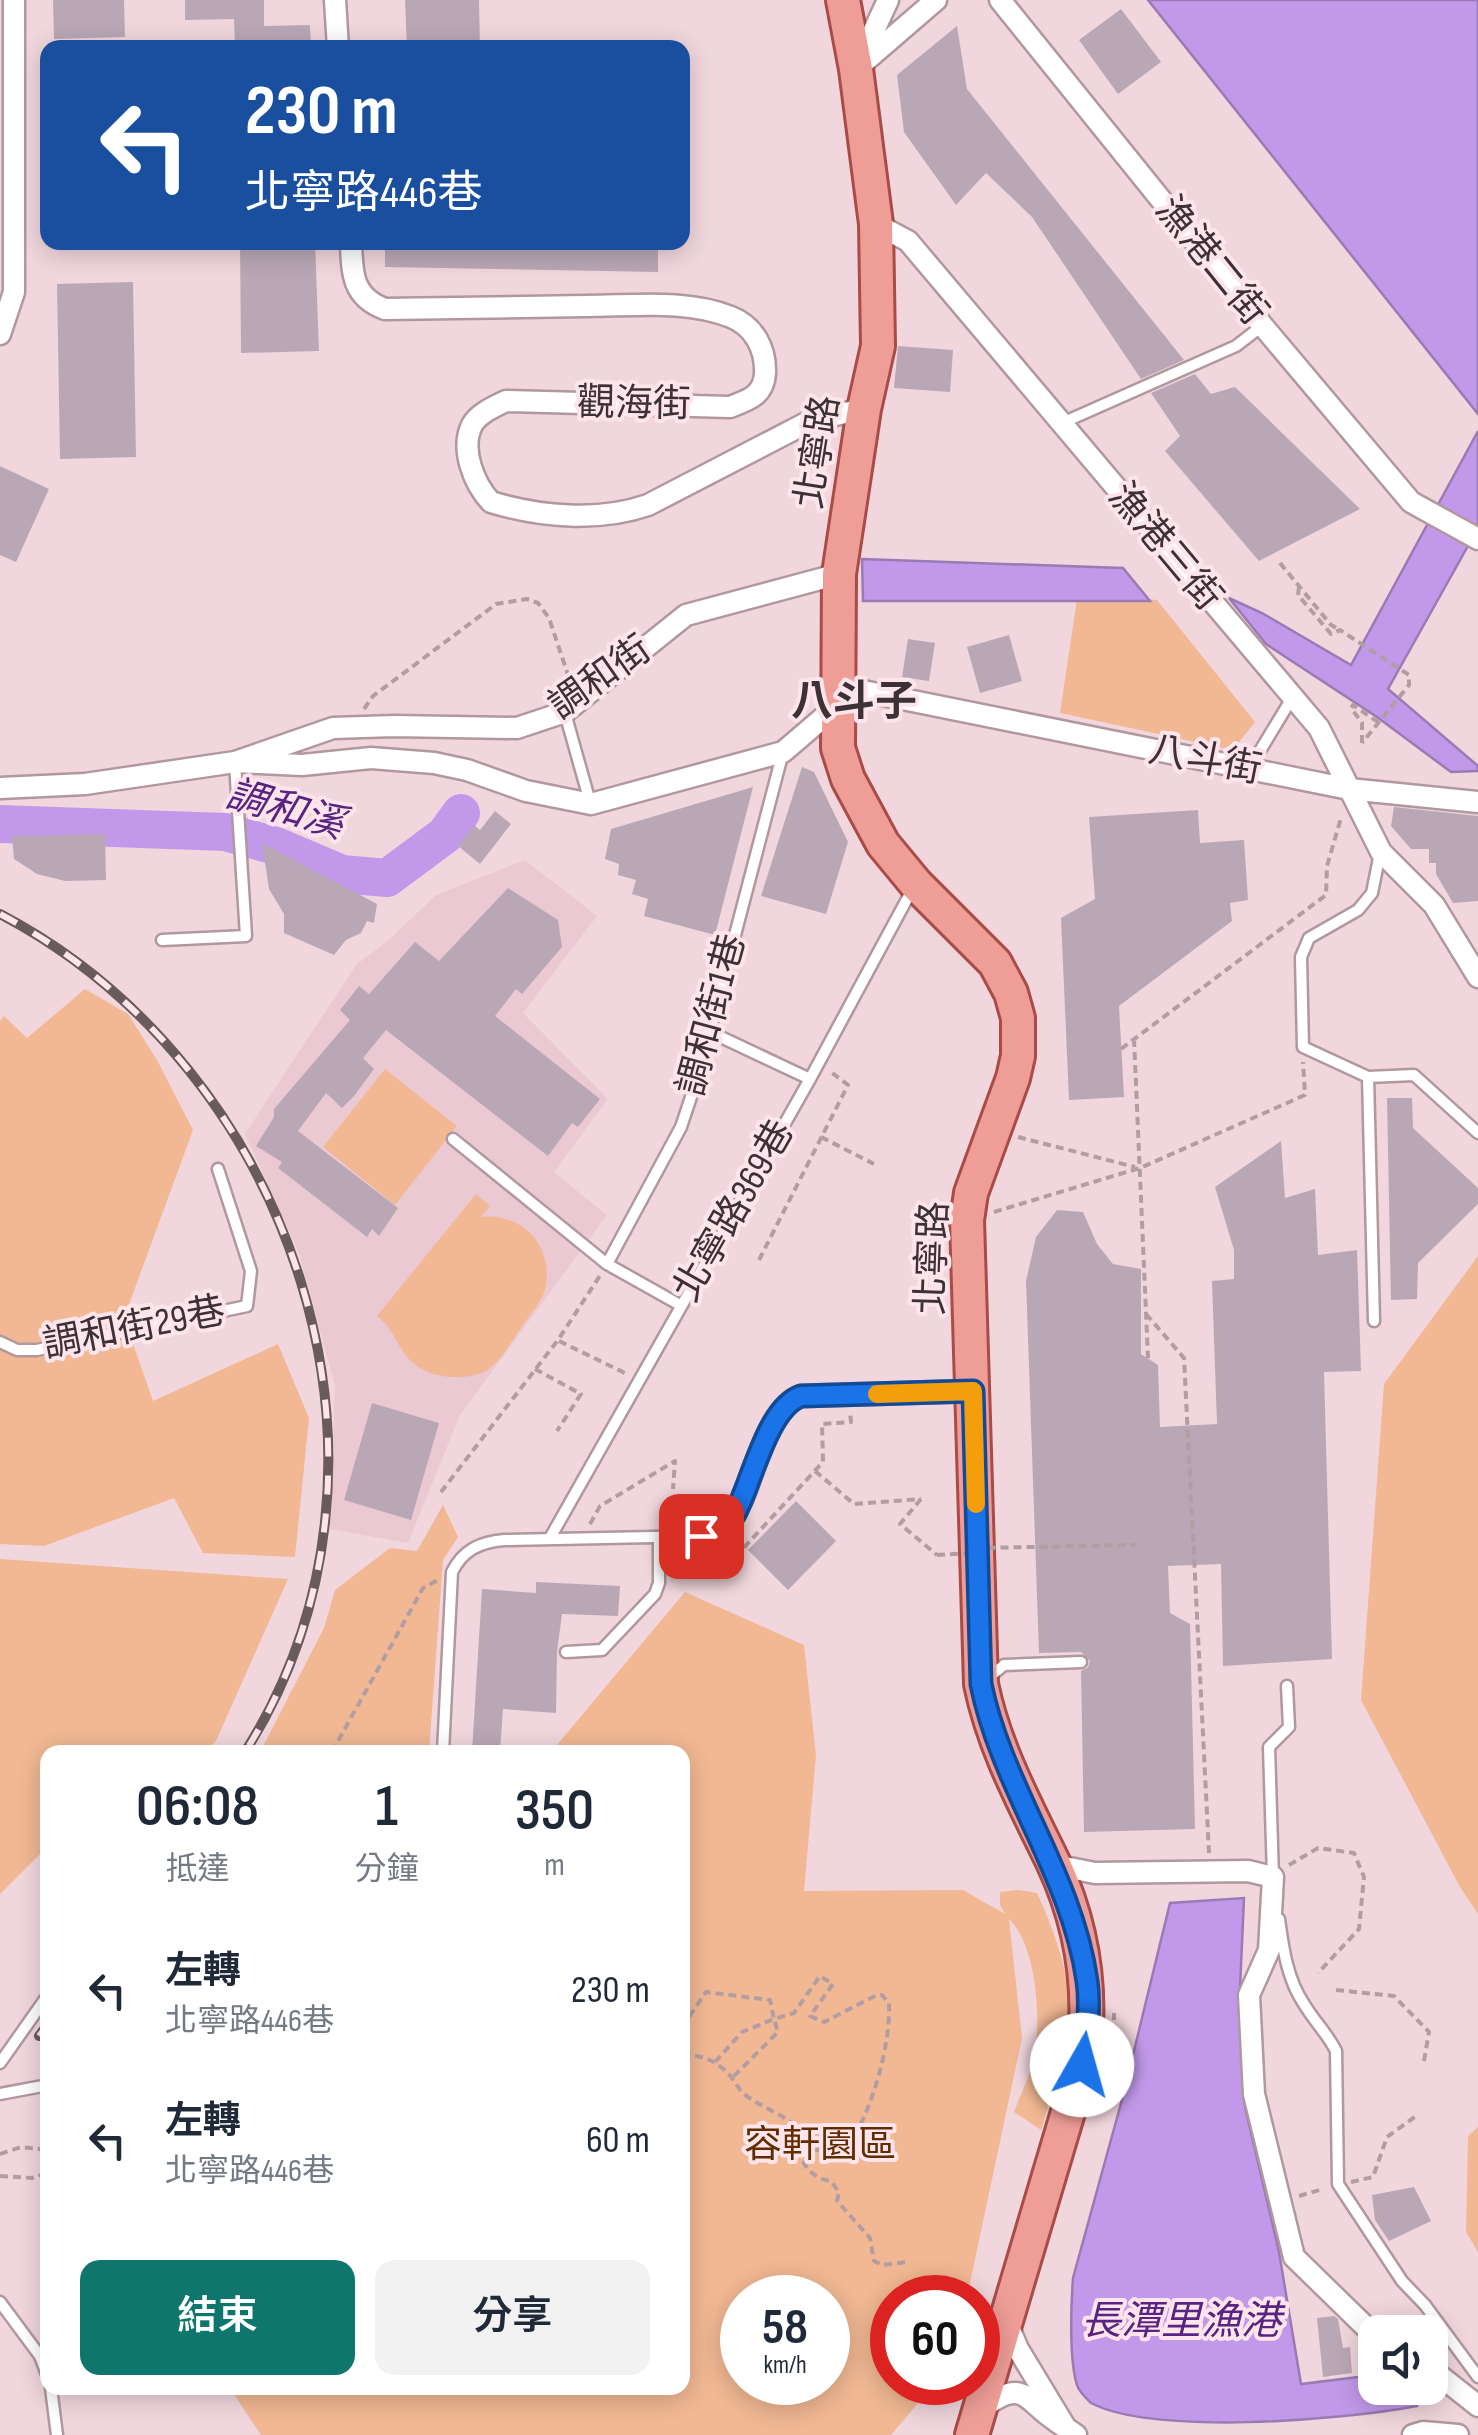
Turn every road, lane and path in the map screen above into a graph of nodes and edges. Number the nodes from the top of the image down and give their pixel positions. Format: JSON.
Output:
{"nodes":[{"id":1,"x":14,"y":0,"type":"edge"},
{"id":2,"x":336,"y":0,"type":"edge"},
{"id":3,"x":843,"y":0,"type":"edge"},
{"id":4,"x":888,"y":0,"type":"edge"},
{"id":5,"x":936,"y":0,"type":"edge"},
{"id":6,"x":1000,"y":0,"type":"edge"},
{"id":7,"x":338,"y":40,"type":"edge"},
{"id":8,"x":856,"y":69,"type":"junction"},
{"id":9,"x":876,"y":224,"type":"junction"},
{"id":10,"x":351,"y":250,"type":"edge"},
{"id":11,"x":1262,"y":325,"type":"junction"},
{"id":12,"x":0,"y":334,"type":"edge"},
{"id":13,"x":864,"y":409,"type":"junction"},
{"id":14,"x":1060,"y":424,"type":"junction"},
{"id":15,"x":1476,"y":539,"type":"edge"},
{"id":16,"x":1280,"y":563,"type":"dead end"},
{"id":17,"x":839,"y":574,"type":"junction"},
{"id":18,"x":1299,"y":586,"type":"junction"},
{"id":19,"x":1340,"y":630,"type":"junction"},
{"id":20,"x":1293,"y":698,"type":"junction"},
{"id":21,"x":838,"y":705,"type":"junction"},
{"id":22,"x":571,"y":707,"type":"junction"},
{"id":23,"x":1378,"y":722,"type":"junction"},
{"id":24,"x":351,"y":728,"type":"junction"},
{"id":25,"x":783,"y":752,"type":"junction"},
{"id":26,"x":235,"y":762,"type":"junction"},
{"id":27,"x":1248,"y":769,"type":"junction"},
{"id":28,"x":0,"y":788,"type":"edge"},
{"id":29,"x":1349,"y":790,"type":"junction"},
{"id":30,"x":1478,"y":802,"type":"edge"},
{"id":31,"x":591,"y":804,"type":"junction"},
{"id":32,"x":1380,"y":852,"type":"junction"},
{"id":33,"x":916,"y":884,"type":"junction"},
{"id":34,"x":162,"y":940,"type":"dead end"},
{"id":35,"x":1478,"y":977,"type":"edge"},
{"id":36,"x":708,"y":1031,"type":"junction"},
{"id":37,"x":1134,"y":1039,"type":"junction"},
{"id":38,"x":1303,"y":1048,"type":"junction"},
{"id":39,"x":1121,"y":1049,"type":"dead end"},
{"id":40,"x":818,"y":1064,"type":"junction"},
{"id":41,"x":1368,"y":1077,"type":"junction"},
{"id":42,"x":810,"y":1079,"type":"junction"},
{"id":43,"x":994,"y":1131,"type":"junction"},
{"id":44,"x":1478,"y":1133,"type":"edge"},
{"id":45,"x":822,"y":1137,"type":"junction"},
{"id":46,"x":453,"y":1139,"type":"dead end"},
{"id":47,"x":874,"y":1164,"type":"dead end"},
{"id":48,"x":1140,"y":1168,"type":"junction"},
{"id":49,"x":218,"y":1169,"type":"dead end"},
{"id":50,"x":967,"y":1220,"type":"junction"},
{"id":51,"x":760,"y":1260,"type":"dead end"},
{"id":52,"x":608,"y":1264,"type":"junction"},
{"id":53,"x":680,"y":1305,"type":"junction"},
{"id":54,"x":1146,"y":1314,"type":"junction"},
{"id":55,"x":1374,"y":1321,"type":"dead end"},
{"id":56,"x":558,"y":1340,"type":"junction"},
{"id":57,"x":0,"y":1342,"type":"edge"},
{"id":58,"x":1148,"y":1358,"type":"dead end"},
{"id":59,"x":535,"y":1369,"type":"junction"},
{"id":60,"x":640,"y":1380,"type":"junction"},
{"id":61,"x":973,"y":1391,"type":"junction"},
{"id":62,"x":848,"y":1394,"type":"junction"},
{"id":63,"x":557,"y":1431,"type":"dead end"},
{"id":64,"x":815,"y":1471,"type":"junction"},
{"id":65,"x":674,"y":1490,"type":"dead end"},
{"id":66,"x":441,"y":1492,"type":"dead end"},
{"id":67,"x":742,"y":1500,"type":"joint"},
{"id":68,"x":701,"y":1536,"type":"junction"},
{"id":69,"x":582,"y":1537,"type":"junction"},
{"id":70,"x":659,"y":1537,"type":"junction"},
{"id":71,"x":550,"y":1538,"type":"junction"},
{"id":72,"x":1136,"y":1545,"type":"dead end"},
{"id":73,"x":452,"y":1572,"type":"junction"},
{"id":74,"x":566,"y":1652,"type":"dead end"},
{"id":75,"x":1081,"y":1662,"type":"dead end"},
{"id":76,"x":981,"y":1684,"type":"junction"},
{"id":77,"x":1286,"y":1686,"type":"dead end"},
{"id":78,"x":336,"y":1745,"type":"edge"},
{"id":79,"x":442,"y":1745,"type":"edge"},
{"id":80,"x":1299,"y":1857,"type":"dead end"},
{"id":81,"x":1054,"y":1865,"type":"junction"},
{"id":82,"x":1210,"y":1872,"type":"junction"},
{"id":83,"x":1273,"y":1877,"type":"junction"},
{"id":84,"x":1318,"y":1973,"type":"dead end"},
{"id":85,"x":1336,"y":1990,"type":"dead end"},
{"id":86,"x":40,"y":2006,"type":"edge"},
{"id":87,"x":690,"y":2015,"type":"edge"},
{"id":88,"x":774,"y":2019,"type":"junction"},
{"id":89,"x":690,"y":2055,"type":"edge"},
{"id":90,"x":1424,"y":2061,"type":"dead end"},
{"id":91,"x":715,"y":2062,"type":"junction"},
{"id":92,"x":0,"y":2063,"type":"edge"},
{"id":93,"x":732,"y":2078,"type":"junction"},
{"id":94,"x":40,"y":2086,"type":"edge"},
{"id":95,"x":0,"y":2094,"type":"edge"},
{"id":96,"x":1416,"y":2116,"type":"dead end"},
{"id":97,"x":796,"y":2136,"type":"junction"},
{"id":98,"x":40,"y":2149,"type":"edge"},
{"id":99,"x":0,"y":2154,"type":"edge"},
{"id":100,"x":0,"y":2176,"type":"edge"},
{"id":101,"x":40,"y":2176,"type":"edge"},
{"id":102,"x":1338,"y":2184,"type":"junction"},
{"id":103,"x":1281,"y":2202,"type":"junction"},
{"id":104,"x":908,"y":2262,"type":"dead end"},
{"id":105,"x":0,"y":2302,"type":"edge"},
{"id":106,"x":1358,"y":2319,"type":"edge"},
{"id":107,"x":1007,"y":2322,"type":"junction"},
{"id":108,"x":40,"y":2356,"type":"edge"},
{"id":109,"x":1478,"y":2377,"type":"edge"},
{"id":110,"x":1448,"y":2382,"type":"edge"},
{"id":111,"x":52,"y":2395,"type":"edge"},
{"id":112,"x":1474,"y":2401,"type":"edge"},
{"id":113,"x":976,"y":2422,"type":"edge"},
{"id":114,"x":1070,"y":2430,"type":"edge"},
{"id":115,"x":57,"y":2435,"type":"edge"},
{"id":116,"x":1412,"y":2435,"type":"edge"},
{"id":117,"x":1458,"y":2435,"type":"edge"}],
"edges":[{"from":1,"to":12,"type":"street"},
{"from":2,"to":7,"type":"street"},
{"from":3,"to":8,"type":"main road","name":"北寧路"},
{"from":4,"to":8,"type":"street"},
{"from":5,"to":8,"type":"street"},
{"from":6,"to":11,"type":"street","name":"漁港二街"},
{"from":8,"to":9,"type":"main road","name":"北寧路"},
{"from":9,"to":13,"type":"main road","name":"北寧路"},
{"from":9,"to":14,"type":"street","name":"漁港三街"},
{"from":10,"to":13,"type":"street","name":"觀海街"},
{"from":11,"to":14,"type":"lane"},
{"from":11,"to":15,"type":"street","name":"漁港二街"},
{"from":13,"to":17,"type":"main road","name":"北寧路"},
{"from":14,"to":20,"type":"street","name":"漁港三街"},
{"from":16,"to":18,"type":"path"},
{"from":17,"to":21,"type":"main road","name":"北寧路"},
{"from":17,"to":22,"type":"street","name":"調和街"},
{"from":18,"to":19,"type":"path"},
{"from":18,"to":19,"type":"path"},
{"from":19,"to":23,"type":"path"},
{"from":20,"to":27,"type":"lane"},
{"from":20,"to":29,"type":"street","name":"漁港三街"},
{"from":21,"to":25,"type":"street","name":"調和街"},
{"from":21,"to":27,"type":"street","name":"八斗街"},
{"from":21,"to":33,"type":"main road","name":"北寧路"},
{"from":22,"to":24,"type":"street","name":"調和街"},
{"from":22,"to":24,"type":"path"},
{"from":22,"to":31,"type":"lane"},
{"from":23,"to":23,"type":"path"},
{"from":24,"to":26,"type":"street","name":"調和街"},
{"from":25,"to":31,"type":"street","name":"調和街"},
{"from":25,"to":36,"type":"lane","name":"調和街1巷"},
{"from":26,"to":28,"type":"street","name":"調和街"},
{"from":26,"to":31,"type":"street","name":"調和街"},
{"from":26,"to":34,"type":"lane"},
{"from":27,"to":29,"type":"street","name":"八斗街"},
{"from":29,"to":30,"type":"street"},
{"from":29,"to":32,"type":"street"},
{"from":29,"to":37,"type":"path"},
{"from":32,"to":35,"type":"street"},
{"from":32,"to":38,"type":"lane"},
{"from":33,"to":40,"type":"lane","name":"北寧路369巷"},
{"from":33,"to":43,"type":"main road","name":"北寧路"},
{"from":36,"to":42,"type":"lane"},
{"from":36,"to":52,"type":"lane","name":"調和街1巷"},
{"from":37,"to":39,"type":"path"},
{"from":37,"to":48,"type":"path"},
{"from":38,"to":41,"type":"lane"},
{"from":38,"to":48,"type":"path"},
{"from":40,"to":42,"type":"lane","name":"北寧路369巷"},
{"from":40,"to":45,"type":"path"},
{"from":41,"to":44,"type":"lane"},
{"from":41,"to":55,"type":"lane"},
{"from":42,"to":53,"type":"lane","name":"北寧路369巷"},
{"from":43,"to":48,"type":"path"},
{"from":43,"to":50,"type":"main road","name":"北寧路"},
{"from":45,"to":47,"type":"path"},
{"from":45,"to":51,"type":"path"},
{"from":46,"to":52,"type":"lane"},
{"from":48,"to":50,"type":"path"},
{"from":48,"to":54,"type":"path"},
{"from":49,"to":57,"type":"lane","name":"調和街29巷"},
{"from":50,"to":61,"type":"main road","name":"北寧路"},
{"from":52,"to":53,"type":"lane"},
{"from":52,"to":56,"type":"path"},
{"from":53,"to":60,"type":"lane","name":"北寧路369巷"},
{"from":54,"to":58,"type":"path"},
{"from":54,"to":82,"type":"path"},
{"from":56,"to":59,"type":"path"},
{"from":56,"to":60,"type":"path"},
{"from":59,"to":63,"type":"path"},
{"from":59,"to":66,"type":"path"},
{"from":60,"to":71,"type":"lane","name":"北寧路369巷"},
{"from":61,"to":62,"type":"street"},
{"from":61,"to":76,"type":"main road","name":"北寧路"},
{"from":62,"to":64,"type":"path"},
{"from":62,"to":67,"type":"street"},
{"from":64,"to":68,"type":"path"},
{"from":64,"to":72,"type":"path","bridge":true},
{"from":65,"to":69,"type":"path"},
{"from":67,"to":68,"type":"lane"},
{"from":68,"to":70,"type":"lane"},
{"from":69,"to":70,"type":"lane"},
{"from":69,"to":71,"type":"lane"},
{"from":70,"to":74,"type":"lane"},
{"from":71,"to":73,"type":"lane"},
{"from":73,"to":78,"type":"path"},
{"from":73,"to":79,"type":"lane"},
{"from":75,"to":76,"type":"lane"},
{"from":76,"to":81,"type":"main road","name":"北寧路"},
{"from":77,"to":83,"type":"lane"},
{"from":80,"to":84,"type":"path"},
{"from":81,"to":82,"type":"street"},
{"from":81,"to":107,"type":"main road","name":"北寧路"},
{"from":82,"to":83,"type":"street"},
{"from":83,"to":102,"type":"lane"},
{"from":83,"to":103,"type":"street"},
{"from":85,"to":90,"type":"path"},
{"from":86,"to":92,"type":"lane"},
{"from":87,"to":88,"type":"path"},
{"from":88,"to":91,"type":"path"},
{"from":88,"to":93,"type":"path"},
{"from":88,"to":97,"type":"path"},
{"from":89,"to":91,"type":"path"},
{"from":91,"to":93,"type":"path"},
{"from":93,"to":97,"type":"path"},
{"from":94,"to":95,"type":"lane"},
{"from":96,"to":102,"type":"path"},
{"from":97,"to":104,"type":"path"},
{"from":98,"to":99,"type":"path"},
{"from":100,"to":101,"type":"path"},
{"from":102,"to":103,"type":"path"},
{"from":102,"to":109,"type":"lane"},
{"from":103,"to":106,"type":"street"},
{"from":105,"to":108,"type":"lane"},
{"from":107,"to":113,"type":"main road","name":"北寧路"},
{"from":107,"to":114,"type":"street"},
{"from":110,"to":112,"type":"street"},
{"from":111,"to":115,"type":"lane"},
{"from":113,"to":114,"type":"street"},
{"from":116,"to":117,"type":"street"}]}
